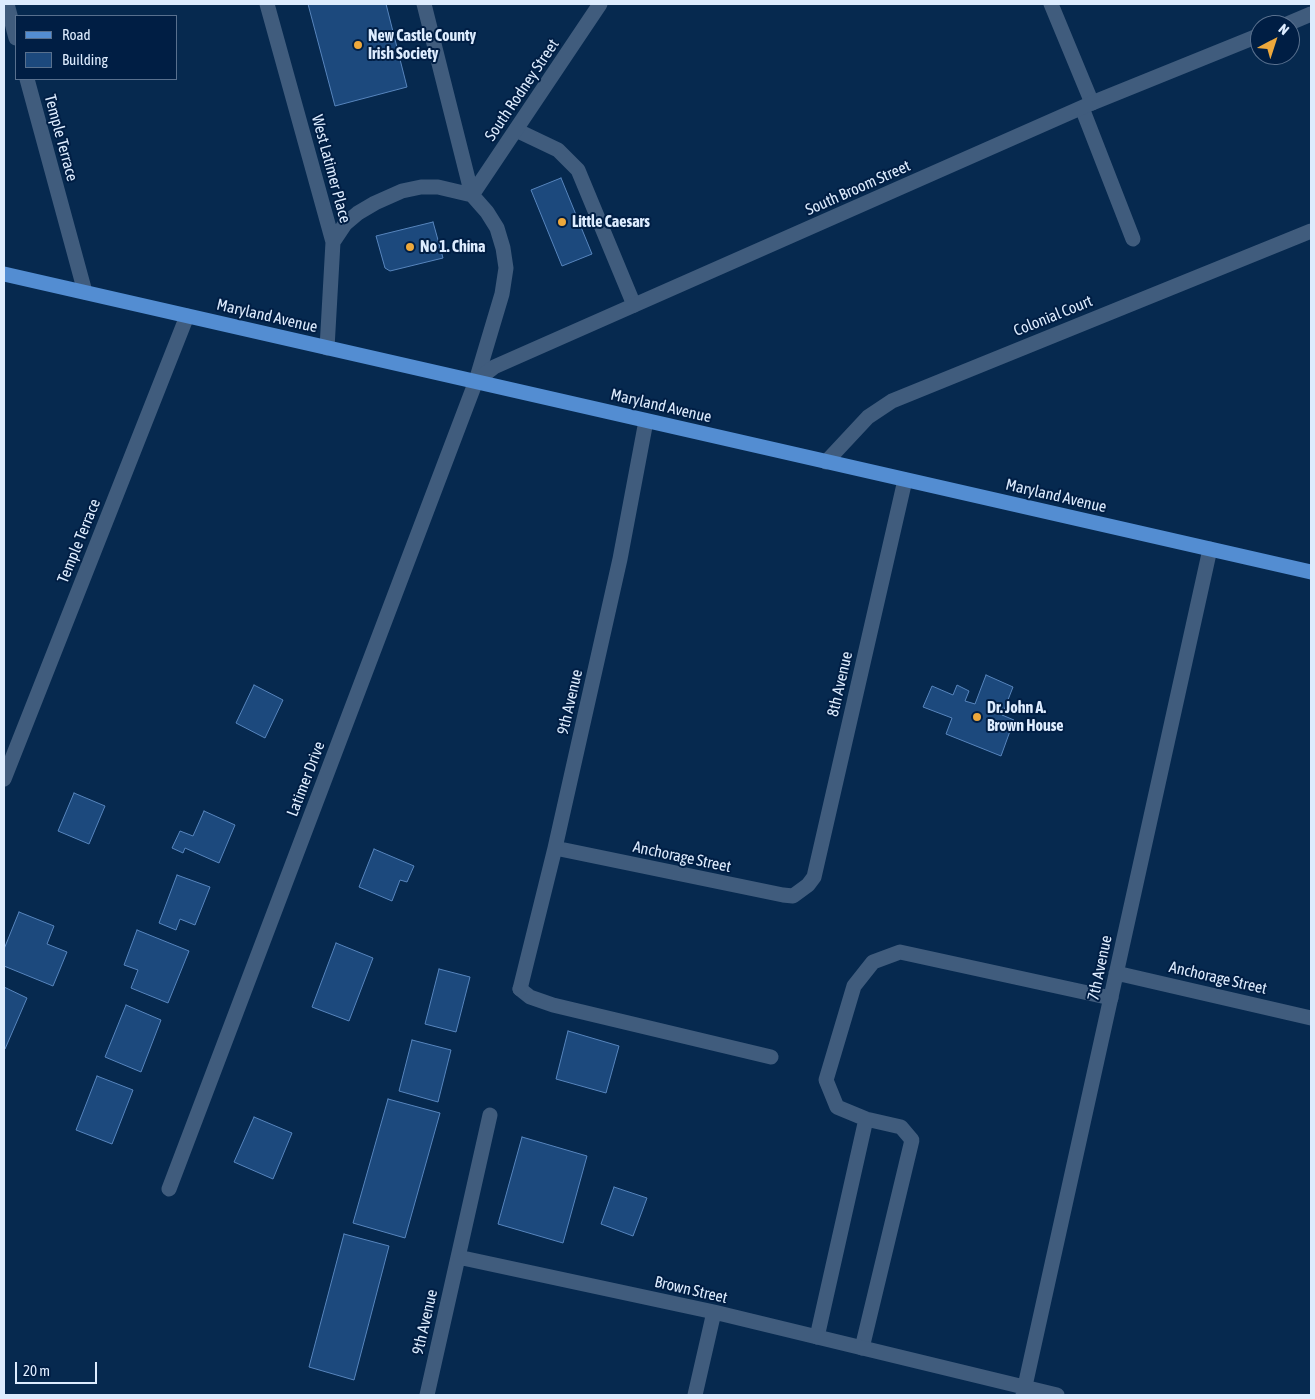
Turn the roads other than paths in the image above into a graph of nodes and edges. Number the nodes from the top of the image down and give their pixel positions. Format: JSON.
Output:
{"nodes":[{"id":1,"x":7,"y":4,"type":"edge"},
{"id":2,"x":268,"y":4,"type":"edge"},
{"id":3,"x":424,"y":4,"type":"edge"},
{"id":4,"x":600,"y":4,"type":"edge"},
{"id":5,"x":1051,"y":4,"type":"edge"},
{"id":6,"x":15,"y":34,"type":"edge"},
{"id":7,"x":1250,"y":39,"type":"edge"},
{"id":8,"x":27,"y":80,"type":"edge"},
{"id":9,"x":1087,"y":106,"type":"junction"},
{"id":10,"x":516,"y":130,"type":"junction"},
{"id":11,"x":472,"y":195,"type":"junction"},
{"id":12,"x":1311,"y":231,"type":"edge"},
{"id":13,"x":1133,"y":239,"type":"dead end"},
{"id":14,"x":332,"y":242,"type":"junction"},
{"id":15,"x":4,"y":274,"type":"edge"},
{"id":16,"x":85,"y":292,"type":"junction"},
{"id":17,"x":634,"y":305,"type":"junction"},
{"id":18,"x":187,"y":316,"type":"junction"},
{"id":19,"x":327,"y":348,"type":"junction"},
{"id":20,"x":476,"y":382,"type":"junction"},
{"id":21,"x":646,"y":421,"type":"junction"},
{"id":22,"x":826,"y":462,"type":"junction"},
{"id":23,"x":905,"y":480,"type":"junction"},
{"id":24,"x":1210,"y":549,"type":"junction"},
{"id":25,"x":1311,"y":572,"type":"edge"},
{"id":26,"x":4,"y":779,"type":"edge"},
{"id":27,"x":555,"y":848,"type":"junction"},
{"id":28,"x":801,"y":891,"type":"joint"},
{"id":29,"x":1116,"y":973,"type":"junction"},
{"id":30,"x":1111,"y":998,"type":"junction"},
{"id":31,"x":1311,"y":1018,"type":"edge"},
{"id":32,"x":771,"y":1057,"type":"dead end"},
{"id":33,"x":490,"y":1115,"type":"dead end"},
{"id":34,"x":866,"y":1119,"type":"junction"},
{"id":35,"x":168,"y":1190,"type":"dead end"},
{"id":36,"x":458,"y":1256,"type":"junction"},
{"id":37,"x":714,"y":1312,"type":"junction"},
{"id":38,"x":818,"y":1337,"type":"junction"},
{"id":39,"x":862,"y":1348,"type":"junction"},
{"id":40,"x":1024,"y":1392,"type":"edge"},
{"id":41,"x":426,"y":1395,"type":"edge"},
{"id":42,"x":695,"y":1395,"type":"edge"},
{"id":43,"x":1056,"y":1395,"type":"edge"}],
"edges":[{"from":1,"to":6,"type":"street"},
{"from":2,"to":14,"type":"street","name":"West Latimer Place"},
{"from":3,"to":11,"type":"street"},
{"from":4,"to":10,"type":"street","name":"South Rodney Street"},
{"from":5,"to":9,"type":"street"},
{"from":7,"to":9,"type":"street","name":"South Broom Street"},
{"from":8,"to":16,"type":"street","name":"Temple Terrace"},
{"from":9,"to":13,"type":"street"},
{"from":9,"to":17,"type":"street","name":"South Broom Street"},
{"from":10,"to":11,"type":"street","name":"South Rodney Street"},
{"from":10,"to":17,"type":"street"},
{"from":11,"to":14,"type":"street"},
{"from":11,"to":20,"type":"street"},
{"from":12,"to":22,"type":"street","name":"Colonial Court"},
{"from":14,"to":19,"type":"street","name":"West Latimer Place"},
{"from":15,"to":16,"type":"main road","name":"Maryland Avenue"},
{"from":16,"to":18,"type":"main road","name":"Maryland Avenue"},
{"from":17,"to":20,"type":"street","name":"South Broom Street"},
{"from":18,"to":19,"type":"main road","name":"Maryland Avenue"},
{"from":18,"to":26,"type":"street","name":"Temple Terrace"},
{"from":19,"to":20,"type":"main road","name":"Maryland Avenue"},
{"from":20,"to":21,"type":"main road","name":"Maryland Avenue"},
{"from":20,"to":35,"type":"street","name":"Latimer Drive"},
{"from":21,"to":22,"type":"main road","name":"Maryland Avenue"},
{"from":21,"to":27,"type":"street","name":"9th Avenue"},
{"from":22,"to":23,"type":"main road","name":"Maryland Avenue"},
{"from":23,"to":24,"type":"main road","name":"Maryland Avenue"},
{"from":23,"to":28,"type":"street","name":"8th Avenue"},
{"from":24,"to":25,"type":"main road","name":"Maryland Avenue"},
{"from":24,"to":29,"type":"street","name":"7th Avenue"},
{"from":27,"to":28,"type":"street","name":"Anchorage Street"},
{"from":27,"to":32,"type":"street","name":"9th Avenue"},
{"from":29,"to":30,"type":"street","name":"7th Avenue"},
{"from":29,"to":31,"type":"street","name":"Anchorage Street"},
{"from":30,"to":34,"type":"street"},
{"from":30,"to":40,"type":"street","name":"7th Avenue"},
{"from":33,"to":36,"type":"street"},
{"from":34,"to":38,"type":"street"},
{"from":34,"to":39,"type":"street"},
{"from":36,"to":37,"type":"street","name":"Brown Street"},
{"from":36,"to":41,"type":"street","name":"9th Avenue"},
{"from":37,"to":38,"type":"street","name":"Brown Street"},
{"from":37,"to":42,"type":"street"},
{"from":38,"to":39,"type":"street","name":"Brown Street"},
{"from":39,"to":40,"type":"street","name":"Brown Street"},
{"from":40,"to":43,"type":"street","name":"Brown Street"}]}
